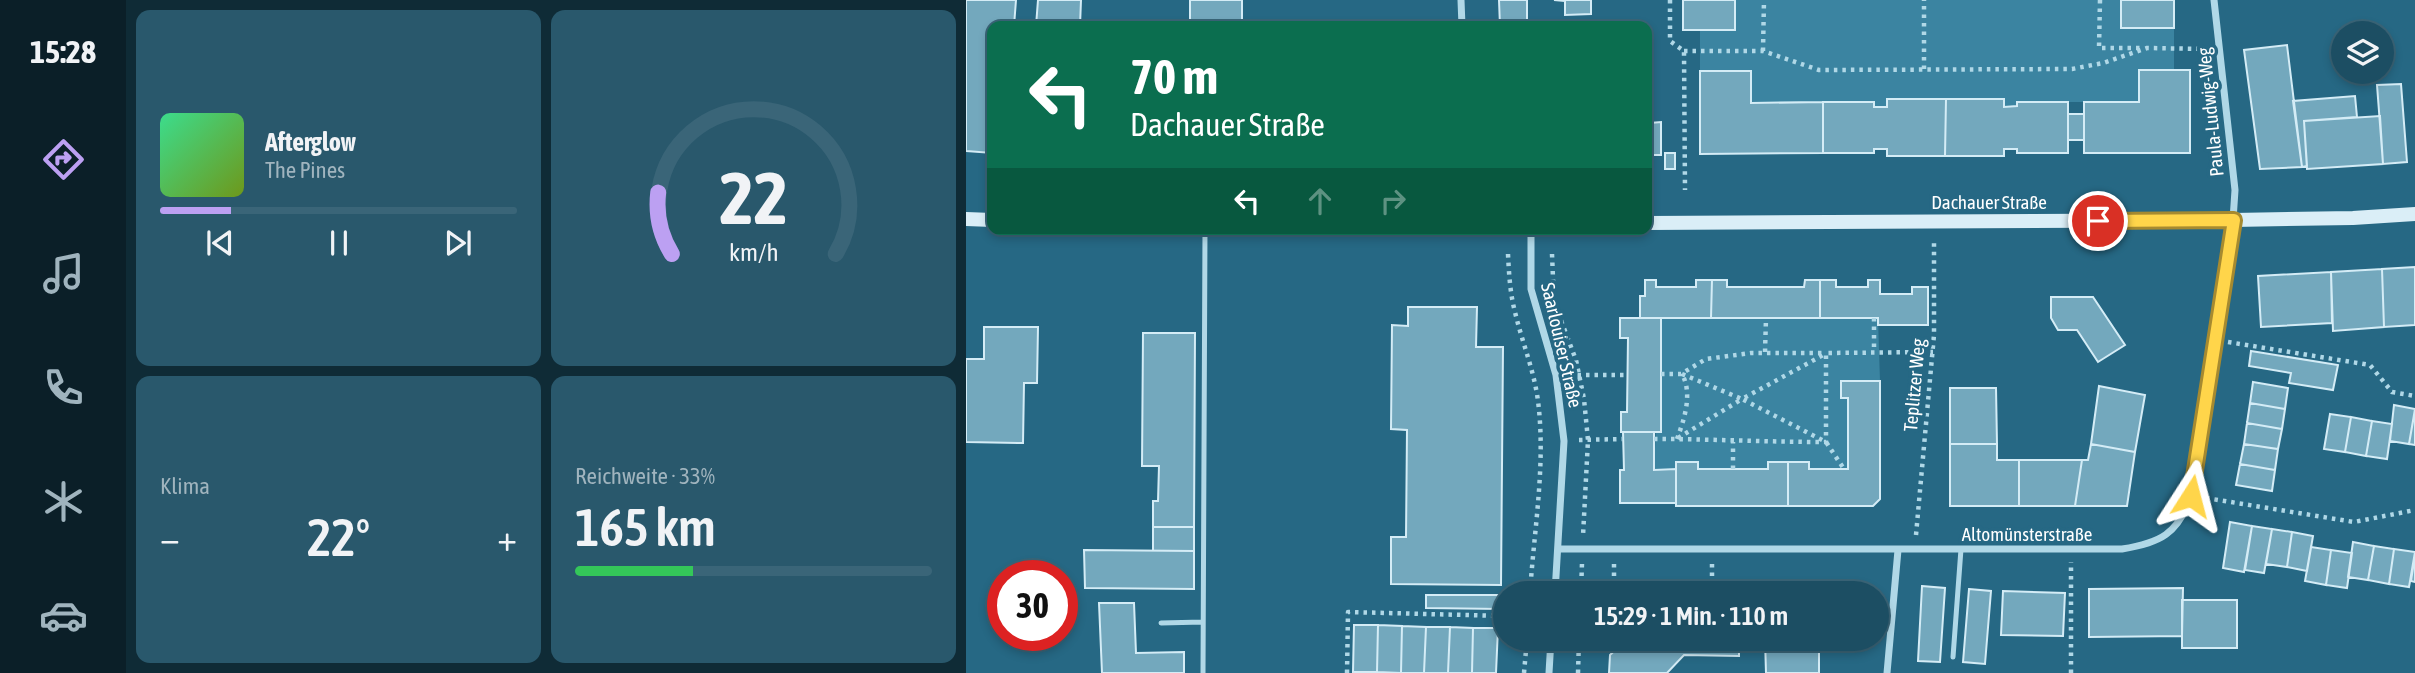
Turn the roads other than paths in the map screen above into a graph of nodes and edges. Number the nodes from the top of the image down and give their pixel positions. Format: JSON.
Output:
{"nodes":[{"id":1,"x":1461,"y":0,"type":"edge"},
{"id":2,"x":2214,"y":0,"type":"edge"},
{"id":3,"x":1462,"y":21,"type":"edge"},
{"id":4,"x":2415,"y":214,"type":"edge"},
{"id":5,"x":966,"y":219,"type":"edge"},
{"id":6,"x":987,"y":220,"type":"edge"},
{"id":7,"x":2234,"y":220,"type":"junction"},
{"id":8,"x":1652,"y":223,"type":"edge"},
{"id":9,"x":1205,"y":235,"type":"edge"},
{"id":10,"x":1531,"y":235,"type":"edge"},
{"id":11,"x":1558,"y":549,"type":"junction"},
{"id":12,"x":1898,"y":550,"type":"junction"},
{"id":13,"x":1961,"y":550,"type":"junction"},
{"id":14,"x":1556,"y":581,"type":"edge"},
{"id":15,"x":1203,"y":622,"type":"junction"},
{"id":16,"x":1161,"y":623,"type":"dead end"},
{"id":17,"x":1550,"y":651,"type":"edge"},
{"id":18,"x":1953,"y":657,"type":"dead end"},
{"id":19,"x":1203,"y":673,"type":"edge"},
{"id":20,"x":1549,"y":673,"type":"edge"},
{"id":21,"x":1887,"y":673,"type":"edge"}],
"edges":[{"from":1,"to":3,"type":"street"},
{"from":2,"to":7,"type":"street","name":"Paula-Ludwig-Weg"},
{"from":4,"to":7,"type":"main road","name":"Dachauer Straße"},
{"from":5,"to":6,"type":"main road"},
{"from":7,"to":8,"type":"main road","name":"Dachauer Straße"},
{"from":7,"to":13,"type":"street","name":"Altomünsterstraße"},
{"from":9,"to":15,"type":"lane"},
{"from":10,"to":11,"type":"street","name":"Saarlouiser Straße"},
{"from":11,"to":12,"type":"street","name":"Altomünsterstraße"},
{"from":11,"to":14,"type":"street","name":"Saarlouiser Straße"},
{"from":12,"to":13,"type":"street","name":"Altomünsterstraße"},
{"from":12,"to":21,"type":"street"},
{"from":13,"to":18,"type":"lane"},
{"from":15,"to":16,"type":"lane"},
{"from":15,"to":19,"type":"lane"},
{"from":17,"to":20,"type":"street"}]}
